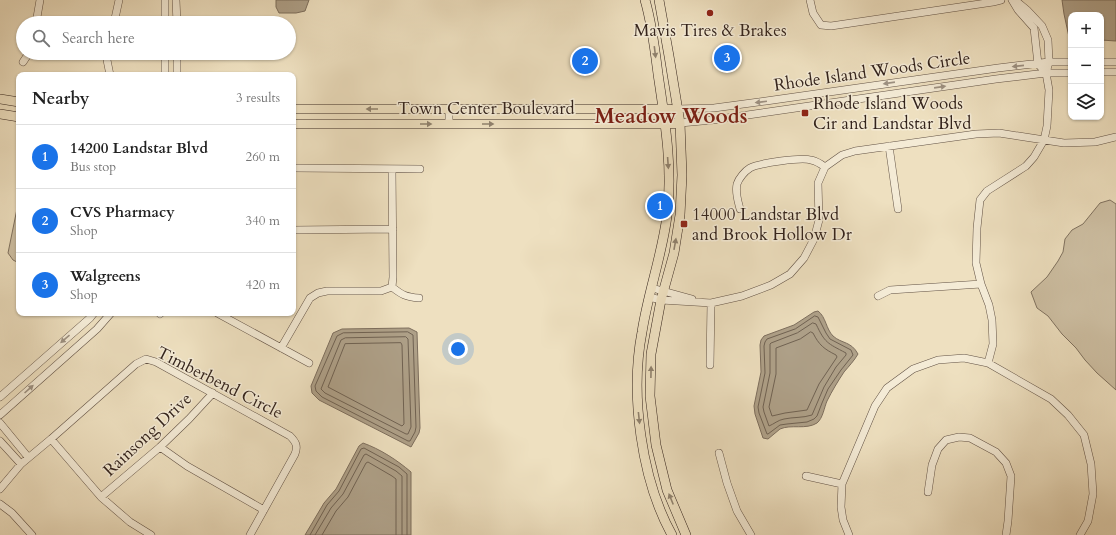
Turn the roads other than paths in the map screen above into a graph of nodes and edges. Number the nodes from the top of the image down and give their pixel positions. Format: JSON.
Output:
{"nodes":[{"id":1,"x":40,"y":0,"type":"edge"},
{"id":2,"x":119,"y":0,"type":"edge"},
{"id":3,"x":164,"y":0,"type":"edge"},
{"id":4,"x":176,"y":0,"type":"edge"},
{"id":5,"x":645,"y":0,"type":"edge"},
{"id":6,"x":659,"y":0,"type":"edge"},
{"id":7,"x":810,"y":0,"type":"edge"},
{"id":8,"x":1001,"y":0,"type":"edge"},
{"id":9,"x":1013,"y":0,"type":"edge"},
{"id":10,"x":37,"y":16,"type":"edge"},
{"id":11,"x":116,"y":16,"type":"edge"},
{"id":12,"x":165,"y":16,"type":"edge"},
{"id":13,"x":177,"y":16,"type":"edge"},
{"id":14,"x":107,"y":60,"type":"edge"},
{"id":15,"x":165,"y":60,"type":"edge"},
{"id":16,"x":177,"y":60,"type":"edge"},
{"id":17,"x":1049,"y":62,"type":"junction"},
{"id":18,"x":1068,"y":62,"type":"edge"},
{"id":19,"x":1104,"y":62,"type":"edge"},
{"id":20,"x":1116,"y":62,"type":"edge"},
{"id":21,"x":1038,"y":64,"type":"junction"},
{"id":22,"x":109,"y":72,"type":"edge"},
{"id":23,"x":165,"y":72,"type":"edge"},
{"id":24,"x":177,"y":72,"type":"edge"},
{"id":25,"x":1104,"y":72,"type":"edge"},
{"id":26,"x":1116,"y":72,"type":"edge"},
{"id":27,"x":1046,"y":73,"type":"junction"},
{"id":28,"x":1068,"y":73,"type":"edge"},
{"id":29,"x":0,"y":99,"type":"edge"},
{"id":30,"x":16,"y":102,"type":"edge"},
{"id":31,"x":296,"y":109,"type":"edge"},
{"id":32,"x":449,"y":109,"type":"junction"},
{"id":33,"x":664,"y":109,"type":"junction"},
{"id":34,"x":677,"y":109,"type":"junction"},
{"id":35,"x":0,"y":114,"type":"edge"},
{"id":36,"x":16,"y":117,"type":"edge"},
{"id":37,"x":680,"y":123,"type":"junction"},
{"id":38,"x":296,"y":124,"type":"edge"},
{"id":39,"x":449,"y":124,"type":"junction"},
{"id":40,"x":665,"y":124,"type":"junction"},
{"id":41,"x":1116,"y":137,"type":"edge"},
{"id":42,"x":1044,"y":140,"type":"junction"},
{"id":43,"x":889,"y":146,"type":"junction"},
{"id":44,"x":825,"y":167,"type":"junction"},
{"id":45,"x":296,"y":168,"type":"edge"},
{"id":46,"x":392,"y":169,"type":"junction"},
{"id":47,"x":420,"y":169,"type":"dead end"},
{"id":48,"x":740,"y":209,"type":"dead end"},
{"id":49,"x":898,"y":209,"type":"dead end"},
{"id":50,"x":393,"y":229,"type":"junction"},
{"id":51,"x":296,"y":230,"type":"edge"},
{"id":52,"x":981,"y":284,"type":"junction"},
{"id":53,"x":392,"y":287,"type":"junction"},
{"id":54,"x":664,"y":291,"type":"junction"},
{"id":55,"x":651,"y":292,"type":"junction"},
{"id":56,"x":878,"y":296,"type":"dead end"},
{"id":57,"x":419,"y":298,"type":"dead end"},
{"id":58,"x":661,"y":300,"type":"junction"},
{"id":59,"x":711,"y":303,"type":"junction"},
{"id":60,"x":92,"y":316,"type":"edge"},
{"id":61,"x":108,"y":316,"type":"edge"},
{"id":62,"x":230,"y":316,"type":"edge"},
{"id":63,"x":281,"y":348,"type":"junction"},
{"id":64,"x":309,"y":363,"type":"dead end"},
{"id":65,"x":988,"y":363,"type":"junction"},
{"id":66,"x":710,"y":366,"type":"dead end"},
{"id":67,"x":213,"y":393,"type":"junction"},
{"id":68,"x":0,"y":397,"type":"edge"},
{"id":69,"x":0,"y":415,"type":"edge"},
{"id":70,"x":0,"y":423,"type":"edge"},
{"id":71,"x":51,"y":439,"type":"junction"},
{"id":72,"x":0,"y":441,"type":"edge"},
{"id":73,"x":160,"y":447,"type":"junction"},
{"id":74,"x":719,"y":453,"type":"dead end"},
{"id":75,"x":28,"y":457,"type":"junction"},
{"id":76,"x":20,"y":464,"type":"junction"},
{"id":77,"x":806,"y":476,"type":"dead end"},
{"id":78,"x":842,"y":484,"type":"junction"},
{"id":79,"x":0,"y":489,"type":"edge"},
{"id":80,"x":928,"y":492,"type":"dead end"},
{"id":81,"x":101,"y":497,"type":"junction"},
{"id":82,"x":0,"y":504,"type":"edge"},
{"id":83,"x":264,"y":510,"type":"junction"},
{"id":84,"x":32,"y":535,"type":"edge"},
{"id":85,"x":151,"y":535,"type":"edge"},
{"id":86,"x":250,"y":535,"type":"edge"},
{"id":87,"x":672,"y":535,"type":"edge"},
{"id":88,"x":686,"y":535,"type":"edge"},
{"id":89,"x":751,"y":535,"type":"edge"},
{"id":90,"x":849,"y":535,"type":"edge"},
{"id":91,"x":1006,"y":535,"type":"edge"},
{"id":92,"x":1080,"y":535,"type":"edge"}],
"edges":[{"from":1,"to":10,"type":"street"},
{"from":2,"to":11,"type":"street"},
{"from":3,"to":12,"type":"street"},
{"from":4,"to":13,"type":"street"},
{"from":5,"to":33,"type":"main road","one_way":true},
{"from":6,"to":34,"type":"main road"},
{"from":7,"to":8,"type":"street"},
{"from":9,"to":17,"type":"street"},
{"from":9,"to":21,"type":"street"},
{"from":14,"to":22,"type":"street"},
{"from":15,"to":23,"type":"street"},
{"from":16,"to":24,"type":"street"},
{"from":17,"to":18,"type":"street","name":"Rhode Island Woods Circle"},
{"from":17,"to":21,"type":"street","name":"Rhode Island Woods Circle"},
{"from":17,"to":27,"type":"street"},
{"from":19,"to":20,"type":"street"},
{"from":21,"to":27,"type":"street"},
{"from":21,"to":34,"type":"street","name":"Rhode Island Woods Circle","one_way":true},
{"from":25,"to":26,"type":"street"},
{"from":27,"to":28,"type":"street","name":"Rhode Island Woods Circle"},
{"from":37,"to":27,"type":"street","name":"Rhode Island Woods Circle","one_way":true},
{"from":27,"to":42,"type":"street"},
{"from":29,"to":30,"type":"main road"},
{"from":32,"to":31,"type":"main road","name":"Town Center Boulevard","one_way":true},
{"from":32,"to":33,"type":"main road","name":"Town Center Boulevard"},
{"from":32,"to":39,"type":"street"},
{"from":33,"to":34,"type":"main road","name":"Town Center Boulevard"},
{"from":33,"to":40,"type":"main road"},
{"from":34,"to":37,"type":"main road"},
{"from":35,"to":36,"type":"main road"},
{"from":37,"to":40,"type":"main road","name":"Town Center Boulevard"},
{"from":54,"to":37,"type":"main road","one_way":true},
{"from":38,"to":39,"type":"main road","name":"Town Center Boulevard","one_way":true},
{"from":39,"to":40,"type":"main road","name":"Town Center Boulevard","one_way":true},
{"from":40,"to":55,"type":"main road","one_way":true},
{"from":41,"to":42,"type":"street"},
{"from":42,"to":43,"type":"street"},
{"from":42,"to":52,"type":"street"},
{"from":43,"to":44,"type":"street"},
{"from":43,"to":49,"type":"street"},
{"from":44,"to":48,"type":"street"},
{"from":44,"to":59,"type":"street"},
{"from":45,"to":46,"type":"street"},
{"from":46,"to":47,"type":"street"},
{"from":46,"to":50,"type":"street"},
{"from":50,"to":51,"type":"street"},
{"from":50,"to":53,"type":"street"},
{"from":52,"to":56,"type":"street"},
{"from":52,"to":65,"type":"street"},
{"from":53,"to":57,"type":"street"},
{"from":53,"to":63,"type":"street"},
{"from":54,"to":55,"type":"street"},
{"from":54,"to":58,"type":"main road"},
{"from":54,"to":59,"type":"street"},
{"from":55,"to":58,"type":"street"},
{"from":55,"to":87,"type":"main road","one_way":true},
{"from":58,"to":59,"type":"street"},
{"from":88,"to":58,"type":"main road","one_way":true},
{"from":59,"to":66,"type":"street"},
{"from":60,"to":68,"type":"street","one_way":true},
{"from":69,"to":61,"type":"street","one_way":true},
{"from":62,"to":63,"type":"street"},
{"from":63,"to":64,"type":"street"},
{"from":65,"to":78,"type":"street"},
{"from":65,"to":92,"type":"street"},
{"from":67,"to":71,"type":"street","name":"Timberbend Circle"},
{"from":67,"to":73,"type":"street","name":"Rainsong Drive"},
{"from":67,"to":83,"type":"street","name":"Timberbend Circle"},
{"from":70,"to":75,"type":"street"},
{"from":71,"to":75,"type":"street","name":"Timberbend Circle"},
{"from":71,"to":81,"type":"street"},
{"from":72,"to":76,"type":"street"},
{"from":73,"to":81,"type":"street","name":"Rainsong Drive"},
{"from":73,"to":83,"type":"street"},
{"from":74,"to":89,"type":"street"},
{"from":75,"to":76,"type":"street","name":"Timberbend Circle"},
{"from":76,"to":79,"type":"street","name":"Timberbend Circle"},
{"from":77,"to":78,"type":"street"},
{"from":78,"to":90,"type":"street"},
{"from":80,"to":91,"type":"street"},
{"from":81,"to":85,"type":"street"},
{"from":82,"to":84,"type":"street"},
{"from":83,"to":86,"type":"street","name":"Timberbend Circle"}]}
